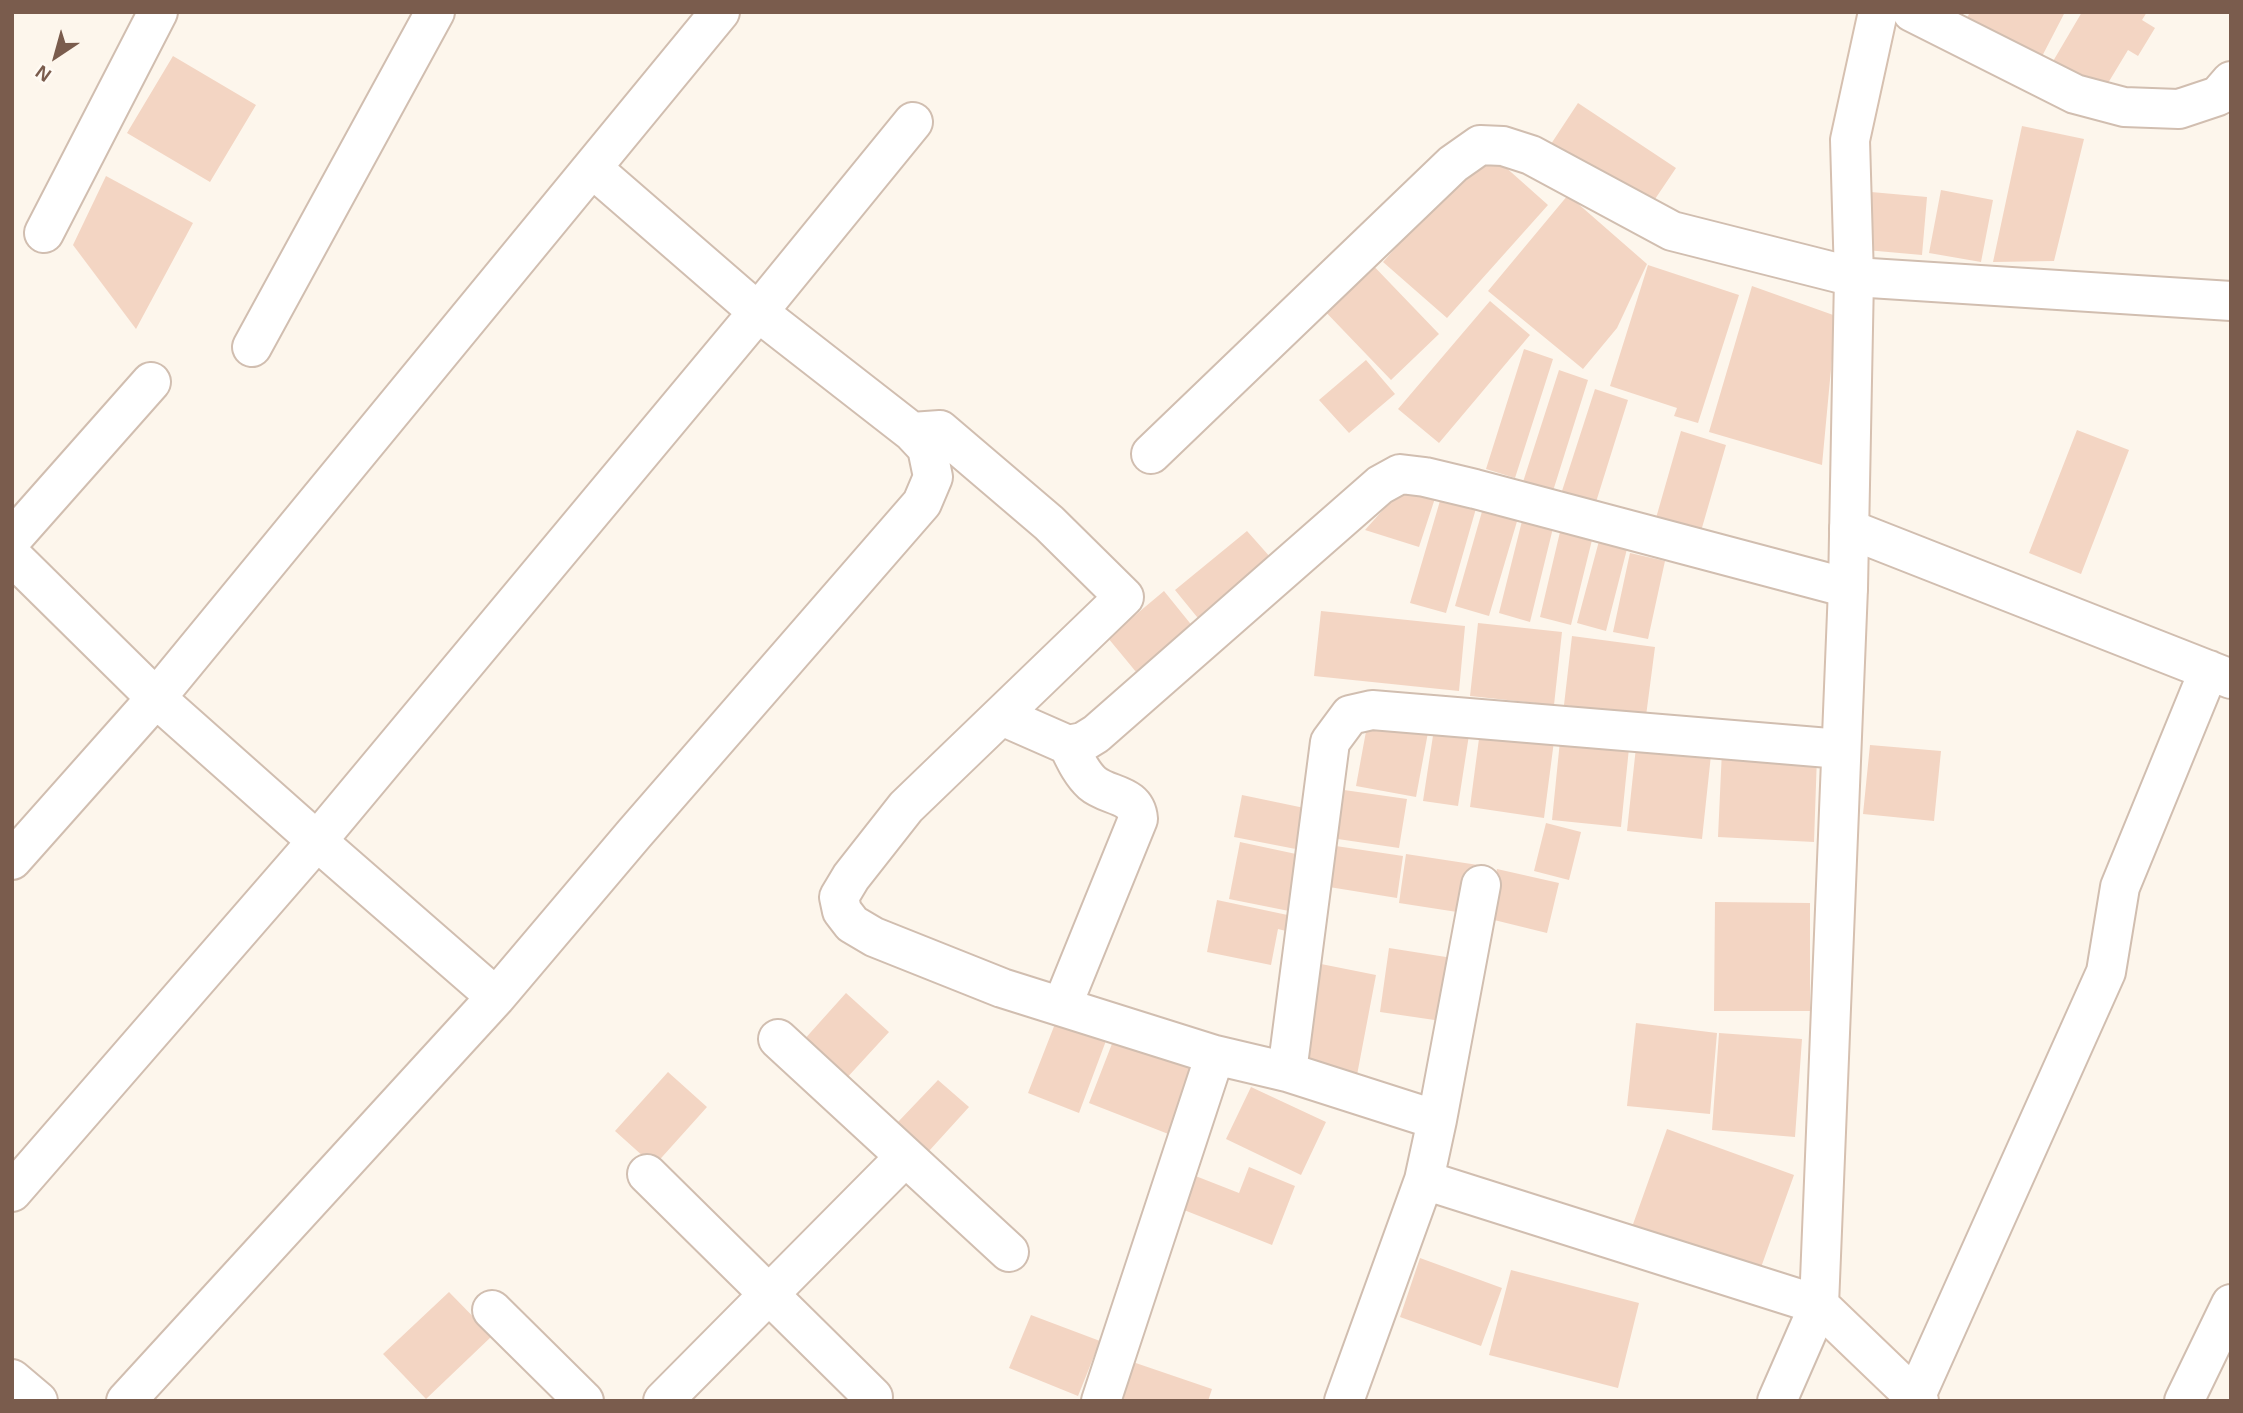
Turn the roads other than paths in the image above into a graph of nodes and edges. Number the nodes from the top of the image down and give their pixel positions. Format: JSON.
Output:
{"nodes":[{"id":1,"x":158,"y":12,"type":"edge"},
{"id":2,"x":435,"y":12,"type":"edge"},
{"id":3,"x":720,"y":12,"type":"edge"},
{"id":4,"x":1878,"y":12,"type":"edge"},
{"id":5,"x":1912,"y":12,"type":"edge"},
{"id":6,"x":2231,"y":81,"type":"edge"},
{"id":7,"x":913,"y":122,"type":"dead end"},
{"id":8,"x":592,"y":168,"type":"junction"},
{"id":9,"x":44,"y":233,"type":"dead end"},
{"id":10,"x":1854,"y":277,"type":"junction"},
{"id":11,"x":2231,"y":301,"type":"edge"},
{"id":12,"x":758,"y":312,"type":"junction"},
{"id":13,"x":252,"y":347,"type":"dead end"},
{"id":14,"x":151,"y":382,"type":"dead end"},
{"id":15,"x":912,"y":432,"type":"junction"},
{"id":16,"x":1151,"y":454,"type":"dead end"},
{"id":17,"x":1849,"y":530,"type":"junction"},
{"id":18,"x":12,"y":538,"type":"edge"},
{"id":19,"x":12,"y":556,"type":"edge"},
{"id":20,"x":1849,"y":588,"type":"junction"},
{"id":21,"x":2220,"y":675,"type":"edge"},
{"id":22,"x":156,"y":698,"type":"junction"},
{"id":23,"x":1002,"y":716,"type":"junction"},
{"id":24,"x":1068,"y":745,"type":"junction"},
{"id":25,"x":1841,"y":749,"type":"junction"},
{"id":26,"x":317,"y":841,"type":"junction"},
{"id":27,"x":12,"y":860,"type":"edge"},
{"id":28,"x":1481,"y":885,"type":"dead end"},
{"id":29,"x":496,"y":997,"type":"junction"},
{"id":30,"x":1062,"y":1006,"type":"junction"},
{"id":31,"x":778,"y":1039,"type":"dead end"},
{"id":32,"x":1215,"y":1055,"type":"junction"},
{"id":33,"x":1287,"y":1072,"type":"junction"},
{"id":34,"x":1437,"y":1120,"type":"junction"},
{"id":35,"x":905,"y":1157,"type":"junction"},
{"id":36,"x":647,"y":1174,"type":"dead end"},
{"id":37,"x":1424,"y":1180,"type":"junction"},
{"id":38,"x":12,"y":1192,"type":"edge"},
{"id":39,"x":1009,"y":1252,"type":"dead end"},
{"id":40,"x":769,"y":1294,"type":"junction"},
{"id":41,"x":2231,"y":1304,"type":"edge"},
{"id":42,"x":1819,"y":1305,"type":"junction"},
{"id":43,"x":492,"y":1310,"type":"dead end"},
{"id":44,"x":12,"y":1379,"type":"edge"},
{"id":45,"x":873,"y":1397,"type":"dead end"},
{"id":46,"x":1917,"y":1399,"type":"edge"},
{"id":47,"x":38,"y":1401,"type":"edge"},
{"id":48,"x":126,"y":1401,"type":"edge"},
{"id":49,"x":584,"y":1401,"type":"edge"},
{"id":50,"x":663,"y":1401,"type":"edge"},
{"id":51,"x":1101,"y":1401,"type":"edge"},
{"id":52,"x":1344,"y":1401,"type":"edge"},
{"id":53,"x":1777,"y":1401,"type":"edge"},
{"id":54,"x":2183,"y":1401,"type":"edge"}],
"edges":[{"from":1,"to":9,"type":"street"},
{"from":2,"to":13,"type":"street"},
{"from":3,"to":8,"type":"street"},
{"from":4,"to":10,"type":"street"},
{"from":5,"to":6,"type":"street"},
{"from":7,"to":12,"type":"street"},
{"from":8,"to":12,"type":"street"},
{"from":8,"to":22,"type":"street"},
{"from":10,"to":11,"type":"street"},
{"from":10,"to":16,"type":"street"},
{"from":10,"to":17,"type":"street"},
{"from":12,"to":15,"type":"street"},
{"from":12,"to":26,"type":"street"},
{"from":14,"to":18,"type":"street"},
{"from":15,"to":23,"type":"street"},
{"from":15,"to":29,"type":"street"},
{"from":17,"to":20,"type":"street"},
{"from":17,"to":21,"type":"street"},
{"from":19,"to":22,"type":"street"},
{"from":20,"to":24,"type":"street"},
{"from":20,"to":25,"type":"street"},
{"from":21,"to":46,"type":"street"},
{"from":22,"to":26,"type":"street"},
{"from":22,"to":27,"type":"street"},
{"from":23,"to":24,"type":"street"},
{"from":23,"to":30,"type":"street"},
{"from":24,"to":30,"type":"street"},
{"from":25,"to":33,"type":"street"},
{"from":25,"to":42,"type":"street"},
{"from":26,"to":29,"type":"street"},
{"from":26,"to":38,"type":"street"},
{"from":28,"to":34,"type":"street"},
{"from":29,"to":48,"type":"street"},
{"from":30,"to":32,"type":"street"},
{"from":31,"to":35,"type":"street"},
{"from":32,"to":33,"type":"street"},
{"from":32,"to":51,"type":"street"},
{"from":33,"to":34,"type":"street"},
{"from":34,"to":37,"type":"street"},
{"from":35,"to":39,"type":"street"},
{"from":35,"to":40,"type":"street"},
{"from":36,"to":40,"type":"street"},
{"from":37,"to":42,"type":"street"},
{"from":37,"to":52,"type":"street"},
{"from":40,"to":45,"type":"street"},
{"from":40,"to":50,"type":"street"},
{"from":41,"to":54,"type":"street"},
{"from":42,"to":46,"type":"street"},
{"from":42,"to":53,"type":"street"},
{"from":43,"to":49,"type":"street"},
{"from":44,"to":47,"type":"street"}]}
